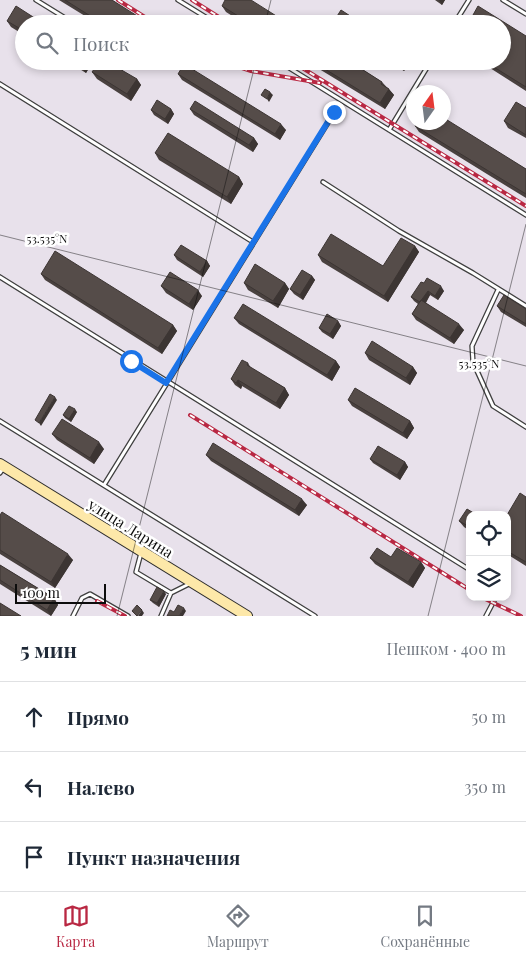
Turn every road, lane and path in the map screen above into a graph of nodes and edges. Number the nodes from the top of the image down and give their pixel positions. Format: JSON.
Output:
{"nodes":[{"id":1,"x":36,"y":0,"type":"edge"},
{"id":2,"x":178,"y":0,"type":"edge"},
{"id":3,"x":469,"y":0,"type":"edge"},
{"id":4,"x":503,"y":0,"type":"edge"},
{"id":5,"x":526,"y":14,"type":"edge"},
{"id":6,"x":60,"y":15,"type":"edge"},
{"id":7,"x":202,"y":15,"type":"edge"},
{"id":8,"x":460,"y":15,"type":"edge"},
{"id":9,"x":292,"y":70,"type":"edge"},
{"id":10,"x":426,"y":70,"type":"edge"},
{"id":11,"x":0,"y":84,"type":"edge"},
{"id":12,"x":334,"y":112,"type":"dead end"},
{"id":13,"x":389,"y":130,"type":"junction"},
{"id":14,"x":322,"y":182,"type":"dead end"},
{"id":15,"x":526,"y":215,"type":"edge"},
{"id":16,"x":253,"y":242,"type":"junction"},
{"id":17,"x":0,"y":277,"type":"edge"},
{"id":18,"x":498,"y":290,"type":"junction"},
{"id":19,"x":526,"y":306,"type":"edge"},
{"id":20,"x":166,"y":383,"type":"junction"},
{"id":21,"x":0,"y":421,"type":"edge"},
{"id":22,"x":526,"y":427,"type":"edge"},
{"id":23,"x":1,"y":468,"type":"edge"},
{"id":24,"x":104,"y":485,"type":"junction"},
{"id":25,"x":141,"y":552,"type":"junction"},
{"id":26,"x":466,"y":568,"type":"edge"},
{"id":27,"x":191,"y":583,"type":"junction"},
{"id":28,"x":171,"y":593,"type":"junction"},
{"id":29,"x":494,"y":601,"type":"edge"},
{"id":30,"x":73,"y":616,"type":"edge"},
{"id":31,"x":128,"y":616,"type":"edge"},
{"id":32,"x":161,"y":616,"type":"edge"},
{"id":33,"x":247,"y":616,"type":"edge"},
{"id":34,"x":315,"y":616,"type":"edge"},
{"id":35,"x":486,"y":616,"type":"edge"}],
"edges":[{"from":1,"to":6,"type":"lane"},
{"from":2,"to":7,"type":"lane"},
{"from":3,"to":8,"type":"lane"},
{"from":4,"to":5,"type":"lane"},
{"from":9,"to":13,"type":"lane"},
{"from":10,"to":13,"type":"lane"},
{"from":11,"to":16,"type":"lane"},
{"from":12,"to":16,"type":"lane"},
{"from":13,"to":15,"type":"lane"},
{"from":14,"to":18,"type":"lane"},
{"from":16,"to":20,"type":"lane"},
{"from":17,"to":20,"type":"lane"},
{"from":18,"to":19,"type":"lane"},
{"from":18,"to":22,"type":"lane"},
{"from":20,"to":24,"type":"lane"},
{"from":20,"to":26,"type":"lane"},
{"from":21,"to":24,"type":"lane"},
{"from":23,"to":25,"type":"street","name":"улица Ларина"},
{"from":24,"to":34,"type":"lane"},
{"from":25,"to":27,"type":"street","name":"улица Ларина"},
{"from":25,"to":28,"type":"lane"},
{"from":27,"to":28,"type":"lane"},
{"from":27,"to":33,"type":"street","name":"улица Ларина"},
{"from":28,"to":32,"type":"lane"},
{"from":29,"to":35,"type":"lane"},
{"from":30,"to":31,"type":"lane"}]}
